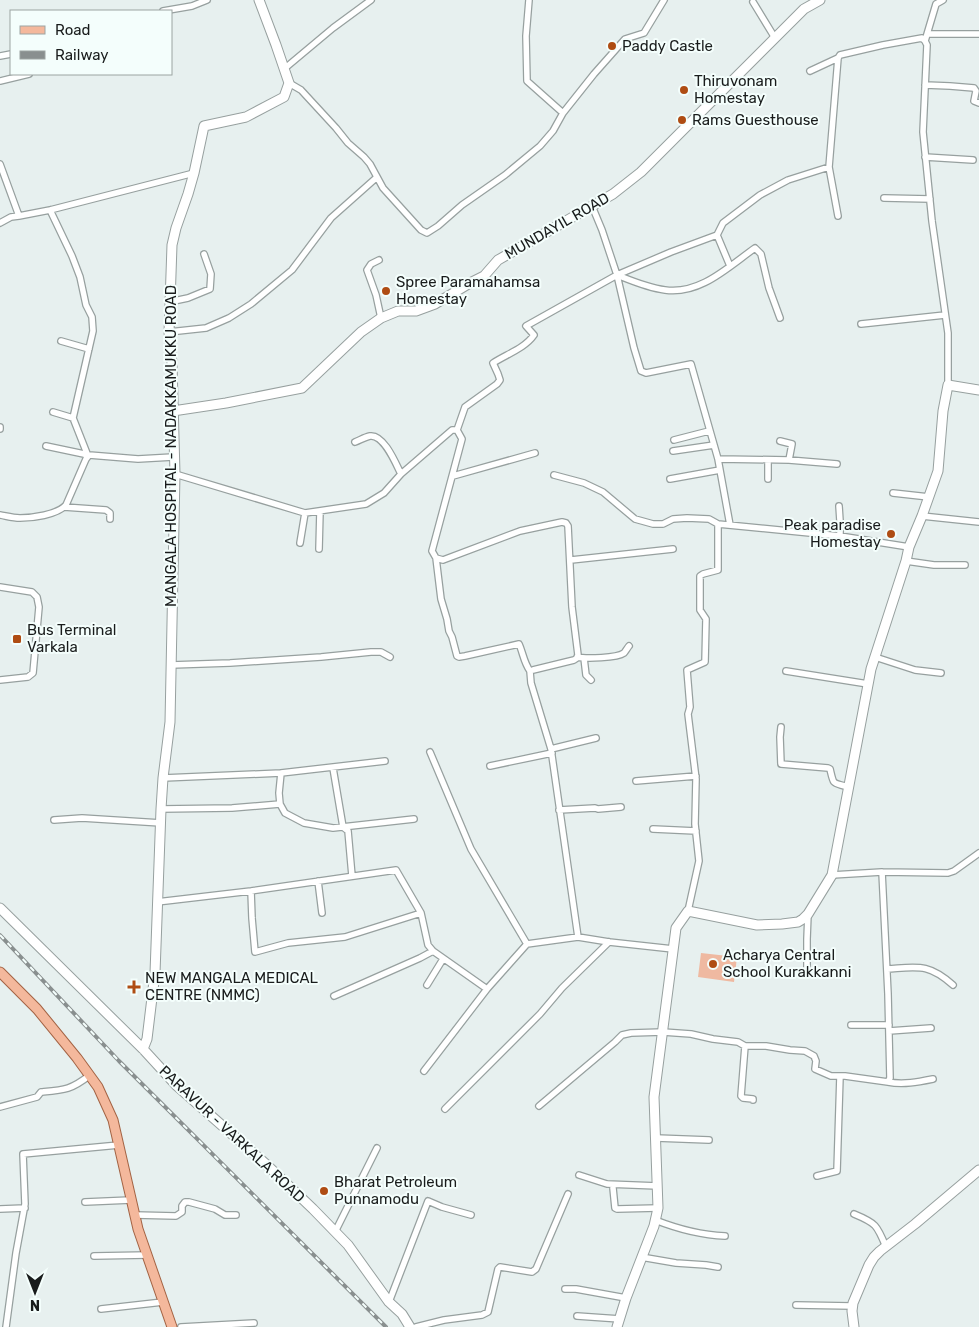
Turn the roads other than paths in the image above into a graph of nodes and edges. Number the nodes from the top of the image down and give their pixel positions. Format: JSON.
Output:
{"nodes":[{"id":1,"x":207,"y":0,"type":"edge"},
{"id":2,"x":259,"y":0,"type":"edge"},
{"id":3,"x":371,"y":0,"type":"edge"},
{"id":4,"x":529,"y":0,"type":"edge"},
{"id":5,"x":664,"y":0,"type":"edge"},
{"id":6,"x":820,"y":0,"type":"edge"},
{"id":7,"x":943,"y":0,"type":"edge"},
{"id":8,"x":753,"y":2,"type":"dead end"},
{"id":9,"x":169,"y":10,"type":"edge"},
{"id":10,"x":928,"y":34,"type":"junction"},
{"id":11,"x":979,"y":34,"type":"edge"},
{"id":12,"x":775,"y":38,"type":"junction"},
{"id":13,"x":926,"y":41,"type":"junction"},
{"id":14,"x":838,"y":58,"type":"junction"},
{"id":15,"x":284,"y":69,"type":"junction"},
{"id":16,"x":810,"y":71,"type":"dead end"},
{"id":17,"x":25,"y":75,"type":"edge"},
{"id":18,"x":0,"y":81,"type":"edge"},
{"id":19,"x":289,"y":83,"type":"junction"},
{"id":20,"x":925,"y":85,"type":"junction"},
{"id":21,"x":979,"y":103,"type":"edge"},
{"id":22,"x":563,"y":113,"type":"junction"},
{"id":23,"x":925,"y":158,"type":"junction"},
{"id":24,"x":973,"y":160,"type":"dead end"},
{"id":25,"x":0,"y":164,"type":"edge"},
{"id":26,"x":829,"y":167,"type":"junction"},
{"id":27,"x":194,"y":174,"type":"junction"},
{"id":28,"x":376,"y":178,"type":"junction"},
{"id":29,"x":884,"y":198,"type":"dead end"},
{"id":30,"x":930,"y":199,"type":"junction"},
{"id":31,"x":592,"y":206,"type":"junction"},
{"id":32,"x":50,"y":210,"type":"junction"},
{"id":33,"x":19,"y":216,"type":"junction"},
{"id":34,"x":838,"y":216,"type":"dead end"},
{"id":35,"x":0,"y":224,"type":"edge"},
{"id":36,"x":717,"y":235,"type":"junction"},
{"id":37,"x":204,"y":254,"type":"dead end"},
{"id":38,"x":379,"y":260,"type":"dead end"},
{"id":39,"x":730,"y":266,"type":"junction"},
{"id":40,"x":617,"y":275,"type":"junction"},
{"id":41,"x":169,"y":302,"type":"junction"},
{"id":42,"x":945,"y":315,"type":"junction"},
{"id":43,"x":381,"y":318,"type":"junction"},
{"id":44,"x":780,"y":318,"type":"dead end"},
{"id":45,"x":861,"y":324,"type":"dead end"},
{"id":46,"x":169,"y":332,"type":"junction"},
{"id":47,"x":60,"y":341,"type":"dead end"},
{"id":48,"x":88,"y":349,"type":"junction"},
{"id":49,"x":948,"y":385,"type":"junction"},
{"id":50,"x":979,"y":390,"type":"edge"},
{"id":51,"x":172,"y":411,"type":"junction"},
{"id":52,"x":53,"y":412,"type":"dead end"},
{"id":53,"x":73,"y":418,"type":"junction"},
{"id":54,"x":457,"y":430,"type":"junction"},
{"id":55,"x":709,"y":431,"type":"junction"},
{"id":56,"x":674,"y":440,"type":"dead end"},
{"id":57,"x":780,"y":441,"type":"dead end"},
{"id":58,"x":355,"y":442,"type":"dead end"},
{"id":59,"x":714,"y":445,"type":"junction"},
{"id":60,"x":46,"y":446,"type":"dead end"},
{"id":61,"x":673,"y":451,"type":"dead end"},
{"id":62,"x":535,"y":453,"type":"dead end"},
{"id":63,"x":88,"y":456,"type":"junction"},
{"id":64,"x":173,"y":456,"type":"junction"},
{"id":65,"x":718,"y":459,"type":"junction"},
{"id":66,"x":768,"y":460,"type":"junction"},
{"id":67,"x":789,"y":460,"type":"junction"},
{"id":68,"x":836,"y":464,"type":"dead end"},
{"id":69,"x":720,"y":470,"type":"junction"},
{"id":70,"x":174,"y":474,"type":"junction"},
{"id":71,"x":402,"y":474,"type":"junction"},
{"id":72,"x":554,"y":475,"type":"dead end"},
{"id":73,"x":453,"y":476,"type":"junction"},
{"id":74,"x":768,"y":479,"type":"dead end"},
{"id":75,"x":670,"y":480,"type":"dead end"},
{"id":76,"x":893,"y":493,"type":"dead end"},
{"id":77,"x":929,"y":497,"type":"junction"},
{"id":78,"x":839,"y":506,"type":"dead end"},
{"id":79,"x":64,"y":507,"type":"junction"},
{"id":80,"x":320,"y":511,"type":"junction"},
{"id":81,"x":305,"y":513,"type":"junction"},
{"id":82,"x":0,"y":515,"type":"edge"},
{"id":83,"x":922,"y":516,"type":"junction"},
{"id":84,"x":110,"y":519,"type":"dead end"},
{"id":85,"x":979,"y":522,"type":"edge"},
{"id":86,"x":718,"y":524,"type":"junction"},
{"id":87,"x":730,"y":525,"type":"junction"},
{"id":88,"x":840,"y":536,"type":"junction"},
{"id":89,"x":300,"y":543,"type":"dead end"},
{"id":90,"x":909,"y":547,"type":"junction"},
{"id":91,"x":318,"y":549,"type":"dead end"},
{"id":92,"x":673,"y":549,"type":"dead end"},
{"id":93,"x":436,"y":558,"type":"junction"},
{"id":94,"x":571,"y":560,"type":"junction"},
{"id":95,"x":906,"y":561,"type":"junction"},
{"id":96,"x":965,"y":565,"type":"dead end"},
{"id":97,"x":0,"y":587,"type":"edge"},
{"id":98,"x":629,"y":646,"type":"dead end"},
{"id":99,"x":390,"y":657,"type":"dead end"},
{"id":100,"x":580,"y":658,"type":"junction"},
{"id":101,"x":875,"y":658,"type":"junction"},
{"id":102,"x":171,"y":665,"type":"junction"},
{"id":103,"x":530,"y":671,"type":"junction"},
{"id":104,"x":786,"y":671,"type":"dead end"},
{"id":105,"x":942,"y":673,"type":"dead end"},
{"id":106,"x":0,"y":680,"type":"edge"},
{"id":107,"x":591,"y":680,"type":"dead end"},
{"id":108,"x":868,"y":684,"type":"junction"},
{"id":109,"x":781,"y":727,"type":"dead end"},
{"id":110,"x":596,"y":738,"type":"dead end"},
{"id":111,"x":552,"y":751,"type":"junction"},
{"id":112,"x":430,"y":752,"type":"dead end"},
{"id":113,"x":385,"y":761,"type":"dead end"},
{"id":114,"x":490,"y":766,"type":"dead end"},
{"id":115,"x":333,"y":768,"type":"junction"},
{"id":116,"x":281,"y":773,"type":"junction"},
{"id":117,"x":696,"y":776,"type":"junction"},
{"id":118,"x":163,"y":778,"type":"junction"},
{"id":119,"x":636,"y":781,"type":"dead end"},
{"id":120,"x":848,"y":787,"type":"junction"},
{"id":121,"x":280,"y":804,"type":"junction"},
{"id":122,"x":621,"y":807,"type":"dead end"},
{"id":123,"x":161,"y":809,"type":"junction"},
{"id":124,"x":559,"y":810,"type":"junction"},
{"id":125,"x":414,"y":819,"type":"dead end"},
{"id":126,"x":54,"y":820,"type":"dead end"},
{"id":127,"x":161,"y":822,"type":"junction"},
{"id":128,"x":343,"y":827,"type":"junction"},
{"id":129,"x":653,"y":829,"type":"dead end"},
{"id":130,"x":696,"y":831,"type":"junction"},
{"id":131,"x":979,"y":853,"type":"edge"},
{"id":132,"x":882,"y":872,"type":"junction"},
{"id":133,"x":832,"y":875,"type":"junction"},
{"id":134,"x":352,"y":876,"type":"junction"},
{"id":135,"x":318,"y":881,"type":"junction"},
{"id":136,"x":251,"y":890,"type":"junction"},
{"id":137,"x":157,"y":902,"type":"junction"},
{"id":138,"x":0,"y":908,"type":"edge"},
{"id":139,"x":688,"y":911,"type":"junction"},
{"id":140,"x":322,"y":913,"type":"dead end"},
{"id":141,"x":421,"y":913,"type":"junction"},
{"id":142,"x":808,"y":914,"type":"junction"},
{"id":143,"x":578,"y":937,"type":"junction"},
{"id":144,"x":609,"y":942,"type":"junction"},
{"id":145,"x":527,"y":944,"type":"junction"},
{"id":146,"x":673,"y":949,"type":"junction"},
{"id":147,"x":433,"y":951,"type":"junction"},
{"id":148,"x":443,"y":959,"type":"junction"},
{"id":149,"x":887,"y":969,"type":"junction"},
{"id":150,"x":807,"y":970,"type":"dead end"},
{"id":151,"x":0,"y":972,"type":"edge"},
{"id":152,"x":427,"y":985,"type":"dead end"},
{"id":153,"x":953,"y":985,"type":"dead end"},
{"id":154,"x":487,"y":988,"type":"junction"},
{"id":155,"x":334,"y":996,"type":"dead end"},
{"id":156,"x":852,"y":1025,"type":"dead end"},
{"id":157,"x":889,"y":1028,"type":"junction"},
{"id":158,"x":931,"y":1028,"type":"dead end"},
{"id":159,"x":663,"y":1032,"type":"junction"},
{"id":160,"x":745,"y":1046,"type":"junction"},
{"id":161,"x":143,"y":1048,"type":"junction"},
{"id":162,"x":424,"y":1071,"type":"dead end"},
{"id":163,"x":90,"y":1075,"type":"junction"},
{"id":164,"x":840,"y":1076,"type":"junction"},
{"id":165,"x":933,"y":1079,"type":"dead end"},
{"id":166,"x":888,"y":1082,"type":"junction"},
{"id":167,"x":753,"y":1100,"type":"dead end"},
{"id":168,"x":539,"y":1106,"type":"dead end"},
{"id":169,"x":0,"y":1107,"type":"edge"},
{"id":170,"x":445,"y":1109,"type":"dead end"},
{"id":171,"x":656,"y":1138,"type":"junction"},
{"id":172,"x":709,"y":1140,"type":"dead end"},
{"id":173,"x":119,"y":1145,"type":"junction"},
{"id":174,"x":377,"y":1148,"type":"dead end"},
{"id":175,"x":979,"y":1170,"type":"edge"},
{"id":176,"x":578,"y":1175,"type":"dead end"},
{"id":177,"x":817,"y":1176,"type":"dead end"},
{"id":178,"x":658,"y":1186,"type":"junction"},
{"id":179,"x":613,"y":1188,"type":"dead end"},
{"id":180,"x":568,"y":1194,"type":"dead end"},
{"id":181,"x":131,"y":1200,"type":"junction"},
{"id":182,"x":85,"y":1202,"type":"dead end"},
{"id":183,"x":0,"y":1208,"type":"edge"},
{"id":184,"x":25,"y":1208,"type":"junction"},
{"id":185,"x":658,"y":1208,"type":"junction"},
{"id":186,"x":854,"y":1214,"type":"dead end"},
{"id":187,"x":135,"y":1215,"type":"junction"},
{"id":188,"x":236,"y":1215,"type":"dead end"},
{"id":189,"x":471,"y":1215,"type":"dead end"},
{"id":190,"x":655,"y":1220,"type":"junction"},
{"id":191,"x":335,"y":1232,"type":"junction"},
{"id":192,"x":725,"y":1236,"type":"dead end"},
{"id":193,"x":886,"y":1247,"type":"junction"},
{"id":194,"x":148,"y":1255,"type":"junction"},
{"id":195,"x":94,"y":1256,"type":"dead end"},
{"id":196,"x":641,"y":1257,"type":"junction"},
{"id":197,"x":718,"y":1268,"type":"dead end"},
{"id":198,"x":565,"y":1289,"type":"dead end"},
{"id":199,"x":626,"y":1298,"type":"junction"},
{"id":200,"x":163,"y":1302,"type":"junction"},
{"id":201,"x":389,"y":1302,"type":"junction"},
{"id":202,"x":796,"y":1305,"type":"dead end"},
{"id":203,"x":852,"y":1306,"type":"junction"},
{"id":204,"x":101,"y":1309,"type":"dead end"},
{"id":205,"x":577,"y":1316,"type":"dead end"},
{"id":206,"x":254,"y":1323,"type":"dead end"},
{"id":207,"x":618,"y":1323,"type":"edge"},
{"id":208,"x":6,"y":1327,"type":"edge"},
{"id":209,"x":172,"y":1327,"type":"edge"},
{"id":210,"x":181,"y":1327,"type":"edge"},
{"id":211,"x":410,"y":1327,"type":"edge"},
{"id":212,"x":416,"y":1327,"type":"edge"},
{"id":213,"x":854,"y":1327,"type":"edge"}],
"edges":[{"from":1,"to":9,"type":"street"},
{"from":2,"to":15,"type":"main road"},
{"from":3,"to":15,"type":"street"},
{"from":4,"to":22,"type":"street"},
{"from":5,"to":22,"type":"street"},
{"from":6,"to":12,"type":"main road","name":"MUNDAYIL ROAD"},
{"from":7,"to":10,"type":"street"},
{"from":8,"to":12,"type":"street"},
{"from":10,"to":11,"type":"street"},
{"from":10,"to":13,"type":"street"},
{"from":12,"to":31,"type":"main road","name":"MUNDAYIL ROAD"},
{"from":13,"to":14,"type":"street"},
{"from":13,"to":20,"type":"street"},
{"from":14,"to":16,"type":"street"},
{"from":14,"to":26,"type":"street"},
{"from":15,"to":19,"type":"main road"},
{"from":17,"to":18,"type":"street"},
{"from":19,"to":27,"type":"main road","name":"MANGALA HOSPITAL - NADAKKAMUKKU ROAD"},
{"from":19,"to":28,"type":"street"},
{"from":20,"to":21,"type":"street"},
{"from":20,"to":23,"type":"street"},
{"from":22,"to":28,"type":"street"},
{"from":23,"to":24,"type":"street"},
{"from":23,"to":30,"type":"street"},
{"from":25,"to":33,"type":"street"},
{"from":26,"to":34,"type":"street"},
{"from":26,"to":36,"type":"street"},
{"from":27,"to":32,"type":"street"},
{"from":27,"to":41,"type":"main road","name":"MANGALA HOSPITAL - NADAKKAMUKKU ROAD"},
{"from":28,"to":46,"type":"street"},
{"from":29,"to":30,"type":"street"},
{"from":30,"to":42,"type":"street"},
{"from":31,"to":40,"type":"street"},
{"from":31,"to":43,"type":"main road","name":"MUNDAYIL ROAD"},
{"from":32,"to":33,"type":"street"},
{"from":32,"to":48,"type":"street"},
{"from":33,"to":35,"type":"street"},
{"from":36,"to":39,"type":"street"},
{"from":36,"to":40,"type":"street"},
{"from":37,"to":41,"type":"street"},
{"from":38,"to":43,"type":"street"},
{"from":39,"to":40,"type":"street"},
{"from":39,"to":44,"type":"street"},
{"from":40,"to":54,"type":"street"},
{"from":40,"to":55,"type":"street"},
{"from":41,"to":46,"type":"main road","name":"MANGALA HOSPITAL - NADAKKAMUKKU ROAD"},
{"from":42,"to":45,"type":"street"},
{"from":42,"to":49,"type":"street"},
{"from":43,"to":51,"type":"main road","name":"MUNDAYIL ROAD"},
{"from":46,"to":51,"type":"main road","name":"MANGALA HOSPITAL - NADAKKAMUKKU ROAD"},
{"from":47,"to":48,"type":"street"},
{"from":48,"to":53,"type":"street"},
{"from":49,"to":50,"type":"main road"},
{"from":49,"to":77,"type":"main road"},
{"from":51,"to":64,"type":"main road","name":"MANGALA HOSPITAL - NADAKKAMUKKU ROAD"},
{"from":52,"to":53,"type":"street"},
{"from":53,"to":63,"type":"street"},
{"from":54,"to":71,"type":"street"},
{"from":54,"to":73,"type":"street"},
{"from":55,"to":56,"type":"street"},
{"from":55,"to":59,"type":"street"},
{"from":57,"to":67,"type":"street"},
{"from":58,"to":71,"type":"street"},
{"from":59,"to":61,"type":"street"},
{"from":59,"to":65,"type":"street"},
{"from":60,"to":63,"type":"street"},
{"from":62,"to":73,"type":"street"},
{"from":63,"to":64,"type":"street"},
{"from":63,"to":79,"type":"street"},
{"from":64,"to":70,"type":"main road","name":"MANGALA HOSPITAL - NADAKKAMUKKU ROAD"},
{"from":65,"to":66,"type":"street"},
{"from":65,"to":69,"type":"street"},
{"from":66,"to":67,"type":"street"},
{"from":66,"to":74,"type":"street"},
{"from":67,"to":68,"type":"street"},
{"from":69,"to":75,"type":"street"},
{"from":69,"to":87,"type":"street"},
{"from":70,"to":81,"type":"street"},
{"from":70,"to":102,"type":"main road","name":"MANGALA HOSPITAL - NADAKKAMUKKU ROAD"},
{"from":71,"to":80,"type":"street"},
{"from":72,"to":86,"type":"street"},
{"from":73,"to":93,"type":"street"},
{"from":76,"to":77,"type":"street"},
{"from":77,"to":83,"type":"main road"},
{"from":78,"to":88,"type":"street"},
{"from":79,"to":82,"type":"street"},
{"from":79,"to":84,"type":"street"},
{"from":80,"to":81,"type":"street"},
{"from":80,"to":91,"type":"street"},
{"from":81,"to":89,"type":"street"},
{"from":83,"to":85,"type":"street"},
{"from":83,"to":90,"type":"main road"},
{"from":86,"to":87,"type":"street"},
{"from":86,"to":117,"type":"street"},
{"from":87,"to":88,"type":"street"},
{"from":88,"to":90,"type":"street"},
{"from":90,"to":95,"type":"main road"},
{"from":92,"to":94,"type":"street"},
{"from":93,"to":94,"type":"street"},
{"from":93,"to":103,"type":"street"},
{"from":94,"to":100,"type":"street"},
{"from":95,"to":96,"type":"street"},
{"from":95,"to":101,"type":"main road"},
{"from":97,"to":106,"type":"street"},
{"from":98,"to":100,"type":"street"},
{"from":99,"to":102,"type":"street"},
{"from":100,"to":103,"type":"street"},
{"from":100,"to":107,"type":"street"},
{"from":101,"to":105,"type":"street"},
{"from":101,"to":108,"type":"main road"},
{"from":102,"to":118,"type":"main road","name":"MANGALA HOSPITAL - NADAKKAMUKKU ROAD"},
{"from":103,"to":111,"type":"street"},
{"from":104,"to":108,"type":"street"},
{"from":108,"to":120,"type":"main road"},
{"from":109,"to":120,"type":"street"},
{"from":110,"to":111,"type":"street"},
{"from":111,"to":114,"type":"street"},
{"from":111,"to":124,"type":"street"},
{"from":112,"to":145,"type":"street"},
{"from":113,"to":115,"type":"street"},
{"from":115,"to":116,"type":"street"},
{"from":115,"to":128,"type":"street"},
{"from":116,"to":118,"type":"street"},
{"from":116,"to":121,"type":"street"},
{"from":117,"to":119,"type":"street"},
{"from":117,"to":130,"type":"street"},
{"from":118,"to":123,"type":"main road","name":"MANGALA HOSPITAL - NADAKKAMUKKU ROAD"},
{"from":120,"to":133,"type":"main road"},
{"from":121,"to":123,"type":"street"},
{"from":121,"to":128,"type":"street"},
{"from":122,"to":124,"type":"street"},
{"from":123,"to":127,"type":"main road","name":"MANGALA HOSPITAL - NADAKKAMUKKU ROAD"},
{"from":124,"to":143,"type":"street"},
{"from":125,"to":128,"type":"street"},
{"from":126,"to":127,"type":"street"},
{"from":127,"to":137,"type":"main road","name":"MANGALA HOSPITAL - NADAKKAMUKKU ROAD"},
{"from":128,"to":134,"type":"street"},
{"from":129,"to":130,"type":"street"},
{"from":130,"to":139,"type":"street"},
{"from":131,"to":132,"type":"street"},
{"from":132,"to":133,"type":"street"},
{"from":132,"to":149,"type":"street"},
{"from":133,"to":142,"type":"main road"},
{"from":134,"to":135,"type":"street"},
{"from":134,"to":141,"type":"street"},
{"from":135,"to":136,"type":"street"},
{"from":135,"to":140,"type":"street"},
{"from":136,"to":137,"type":"street"},
{"from":136,"to":141,"type":"street"},
{"from":137,"to":161,"type":"main road","name":"MANGALA HOSPITAL - NADAKKAMUKKU ROAD"},
{"from":138,"to":161,"type":"main road","name":"PARAVUR - VARKALA ROAD"},
{"from":139,"to":142,"type":"main road"},
{"from":139,"to":146,"type":"main road"},
{"from":141,"to":147,"type":"street"},
{"from":142,"to":150,"type":"street"},
{"from":143,"to":144,"type":"street"},
{"from":143,"to":145,"type":"street"},
{"from":144,"to":146,"type":"street"},
{"from":144,"to":170,"type":"street"},
{"from":145,"to":154,"type":"street"},
{"from":146,"to":159,"type":"main road"},
{"from":147,"to":148,"type":"street"},
{"from":147,"to":155,"type":"street"},
{"from":148,"to":152,"type":"street"},
{"from":148,"to":154,"type":"street"},
{"from":149,"to":153,"type":"street"},
{"from":149,"to":157,"type":"street"},
{"from":151,"to":163,"type":"main road"},
{"from":154,"to":162,"type":"street"},
{"from":156,"to":157,"type":"street"},
{"from":157,"to":158,"type":"street"},
{"from":157,"to":166,"type":"street"},
{"from":159,"to":160,"type":"street"},
{"from":159,"to":168,"type":"street"},
{"from":159,"to":171,"type":"main road"},
{"from":160,"to":164,"type":"street"},
{"from":160,"to":167,"type":"street"},
{"from":161,"to":191,"type":"main road","name":"PARAVUR - VARKALA ROAD"},
{"from":163,"to":169,"type":"street"},
{"from":163,"to":173,"type":"main road"},
{"from":164,"to":166,"type":"street"},
{"from":164,"to":177,"type":"street"},
{"from":165,"to":166,"type":"street"},
{"from":171,"to":172,"type":"street"},
{"from":171,"to":178,"type":"main road"},
{"from":173,"to":181,"type":"main road"},
{"from":173,"to":184,"type":"street"},
{"from":174,"to":191,"type":"street"},
{"from":175,"to":193,"type":"main road"},
{"from":176,"to":178,"type":"street"},
{"from":178,"to":185,"type":"main road"},
{"from":179,"to":185,"type":"street"},
{"from":180,"to":212,"type":"street"},
{"from":181,"to":182,"type":"street"},
{"from":181,"to":187,"type":"main road"},
{"from":183,"to":184,"type":"street"},
{"from":184,"to":208,"type":"street"},
{"from":185,"to":190,"type":"main road"},
{"from":186,"to":193,"type":"street"},
{"from":187,"to":188,"type":"street"},
{"from":187,"to":194,"type":"main road"},
{"from":189,"to":201,"type":"street"},
{"from":190,"to":192,"type":"street"},
{"from":190,"to":196,"type":"main road"},
{"from":191,"to":201,"type":"main road","name":"PARAVUR - VARKALA ROAD"},
{"from":193,"to":203,"type":"main road"},
{"from":194,"to":195,"type":"street"},
{"from":194,"to":200,"type":"main road"},
{"from":196,"to":197,"type":"street"},
{"from":196,"to":199,"type":"main road"},
{"from":198,"to":199,"type":"street"},
{"from":199,"to":207,"type":"main road"},
{"from":200,"to":204,"type":"street"},
{"from":200,"to":209,"type":"main road"},
{"from":201,"to":211,"type":"main road","name":"PARAVUR - VARKALA ROAD"},
{"from":202,"to":203,"type":"street"},
{"from":203,"to":213,"type":"main road"},
{"from":205,"to":207,"type":"street"},
{"from":206,"to":210,"type":"street"}]}
